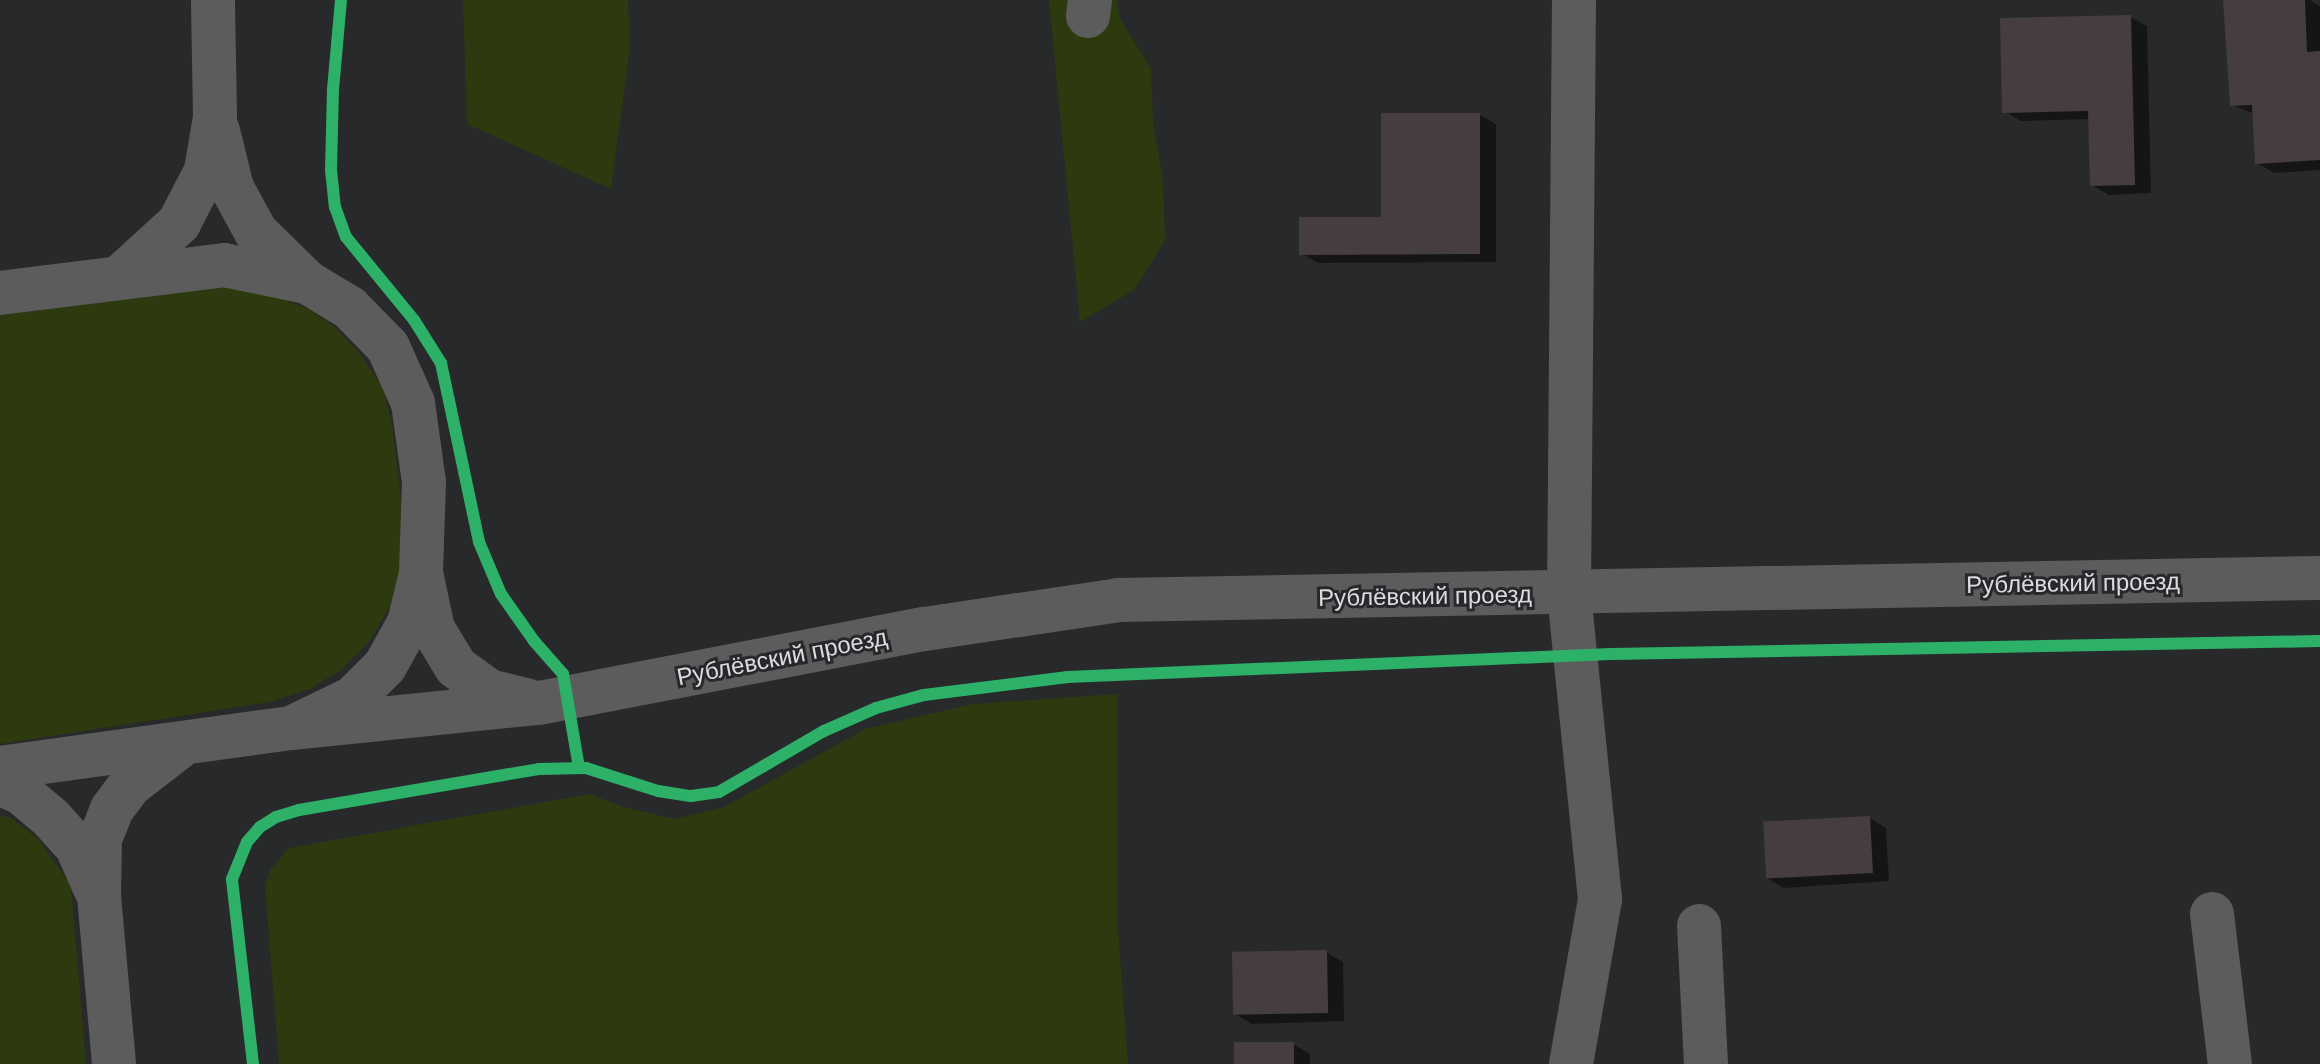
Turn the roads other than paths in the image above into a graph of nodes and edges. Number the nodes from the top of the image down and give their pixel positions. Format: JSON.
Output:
{"nodes":[{"id":1,"x":213,"y":0,"type":"edge"},
{"id":2,"x":1574,"y":0,"type":"edge"},
{"id":3,"x":215,"y":117,"type":"junction"},
{"id":4,"x":121,"y":276,"type":"junction"},
{"id":5,"x":307,"y":282,"type":"junction"},
{"id":6,"x":0,"y":293,"type":"edge"},
{"id":7,"x":421,"y":574,"type":"junction"},
{"id":8,"x":2320,"y":578,"type":"edge"},
{"id":9,"x":1569,"y":594,"type":"junction"},
{"id":10,"x":539,"y":703,"type":"junction"},
{"id":11,"x":291,"y":728,"type":"junction"},
{"id":12,"x":181,"y":745,"type":"junction"},
{"id":13,"x":0,"y":768,"type":"edge"},
{"id":14,"x":0,"y":784,"type":"edge"},
{"id":15,"x":99,"y":896,"type":"junction"},
{"id":16,"x":2212,"y":914,"type":"dead end"},
{"id":17,"x":1699,"y":926,"type":"dead end"},
{"id":18,"x":114,"y":1064,"type":"edge"},
{"id":19,"x":1571,"y":1064,"type":"edge"},
{"id":20,"x":1706,"y":1064,"type":"edge"},
{"id":21,"x":2230,"y":1064,"type":"edge"}],
"edges":[{"from":1,"to":3,"type":"street"},
{"from":2,"to":9,"type":"street"},
{"from":3,"to":4,"type":"street"},
{"from":3,"to":5,"type":"street"},
{"from":4,"to":5,"type":"street"},
{"from":4,"to":6,"type":"street"},
{"from":5,"to":7,"type":"street"},
{"from":7,"to":10,"type":"street"},
{"from":7,"to":11,"type":"street"},
{"from":8,"to":9,"type":"street","name":"Рублёвский проезд"},
{"from":9,"to":10,"type":"street","name":"Рублёвский проезд"},
{"from":9,"to":19,"type":"street"},
{"from":10,"to":11,"type":"street","name":"Рублёвский проезд"},
{"from":11,"to":12,"type":"street"},
{"from":12,"to":13,"type":"street"},
{"from":12,"to":15,"type":"street"},
{"from":14,"to":15,"type":"street"},
{"from":15,"to":18,"type":"street"},
{"from":16,"to":21,"type":"street"},
{"from":17,"to":20,"type":"street"}]}
